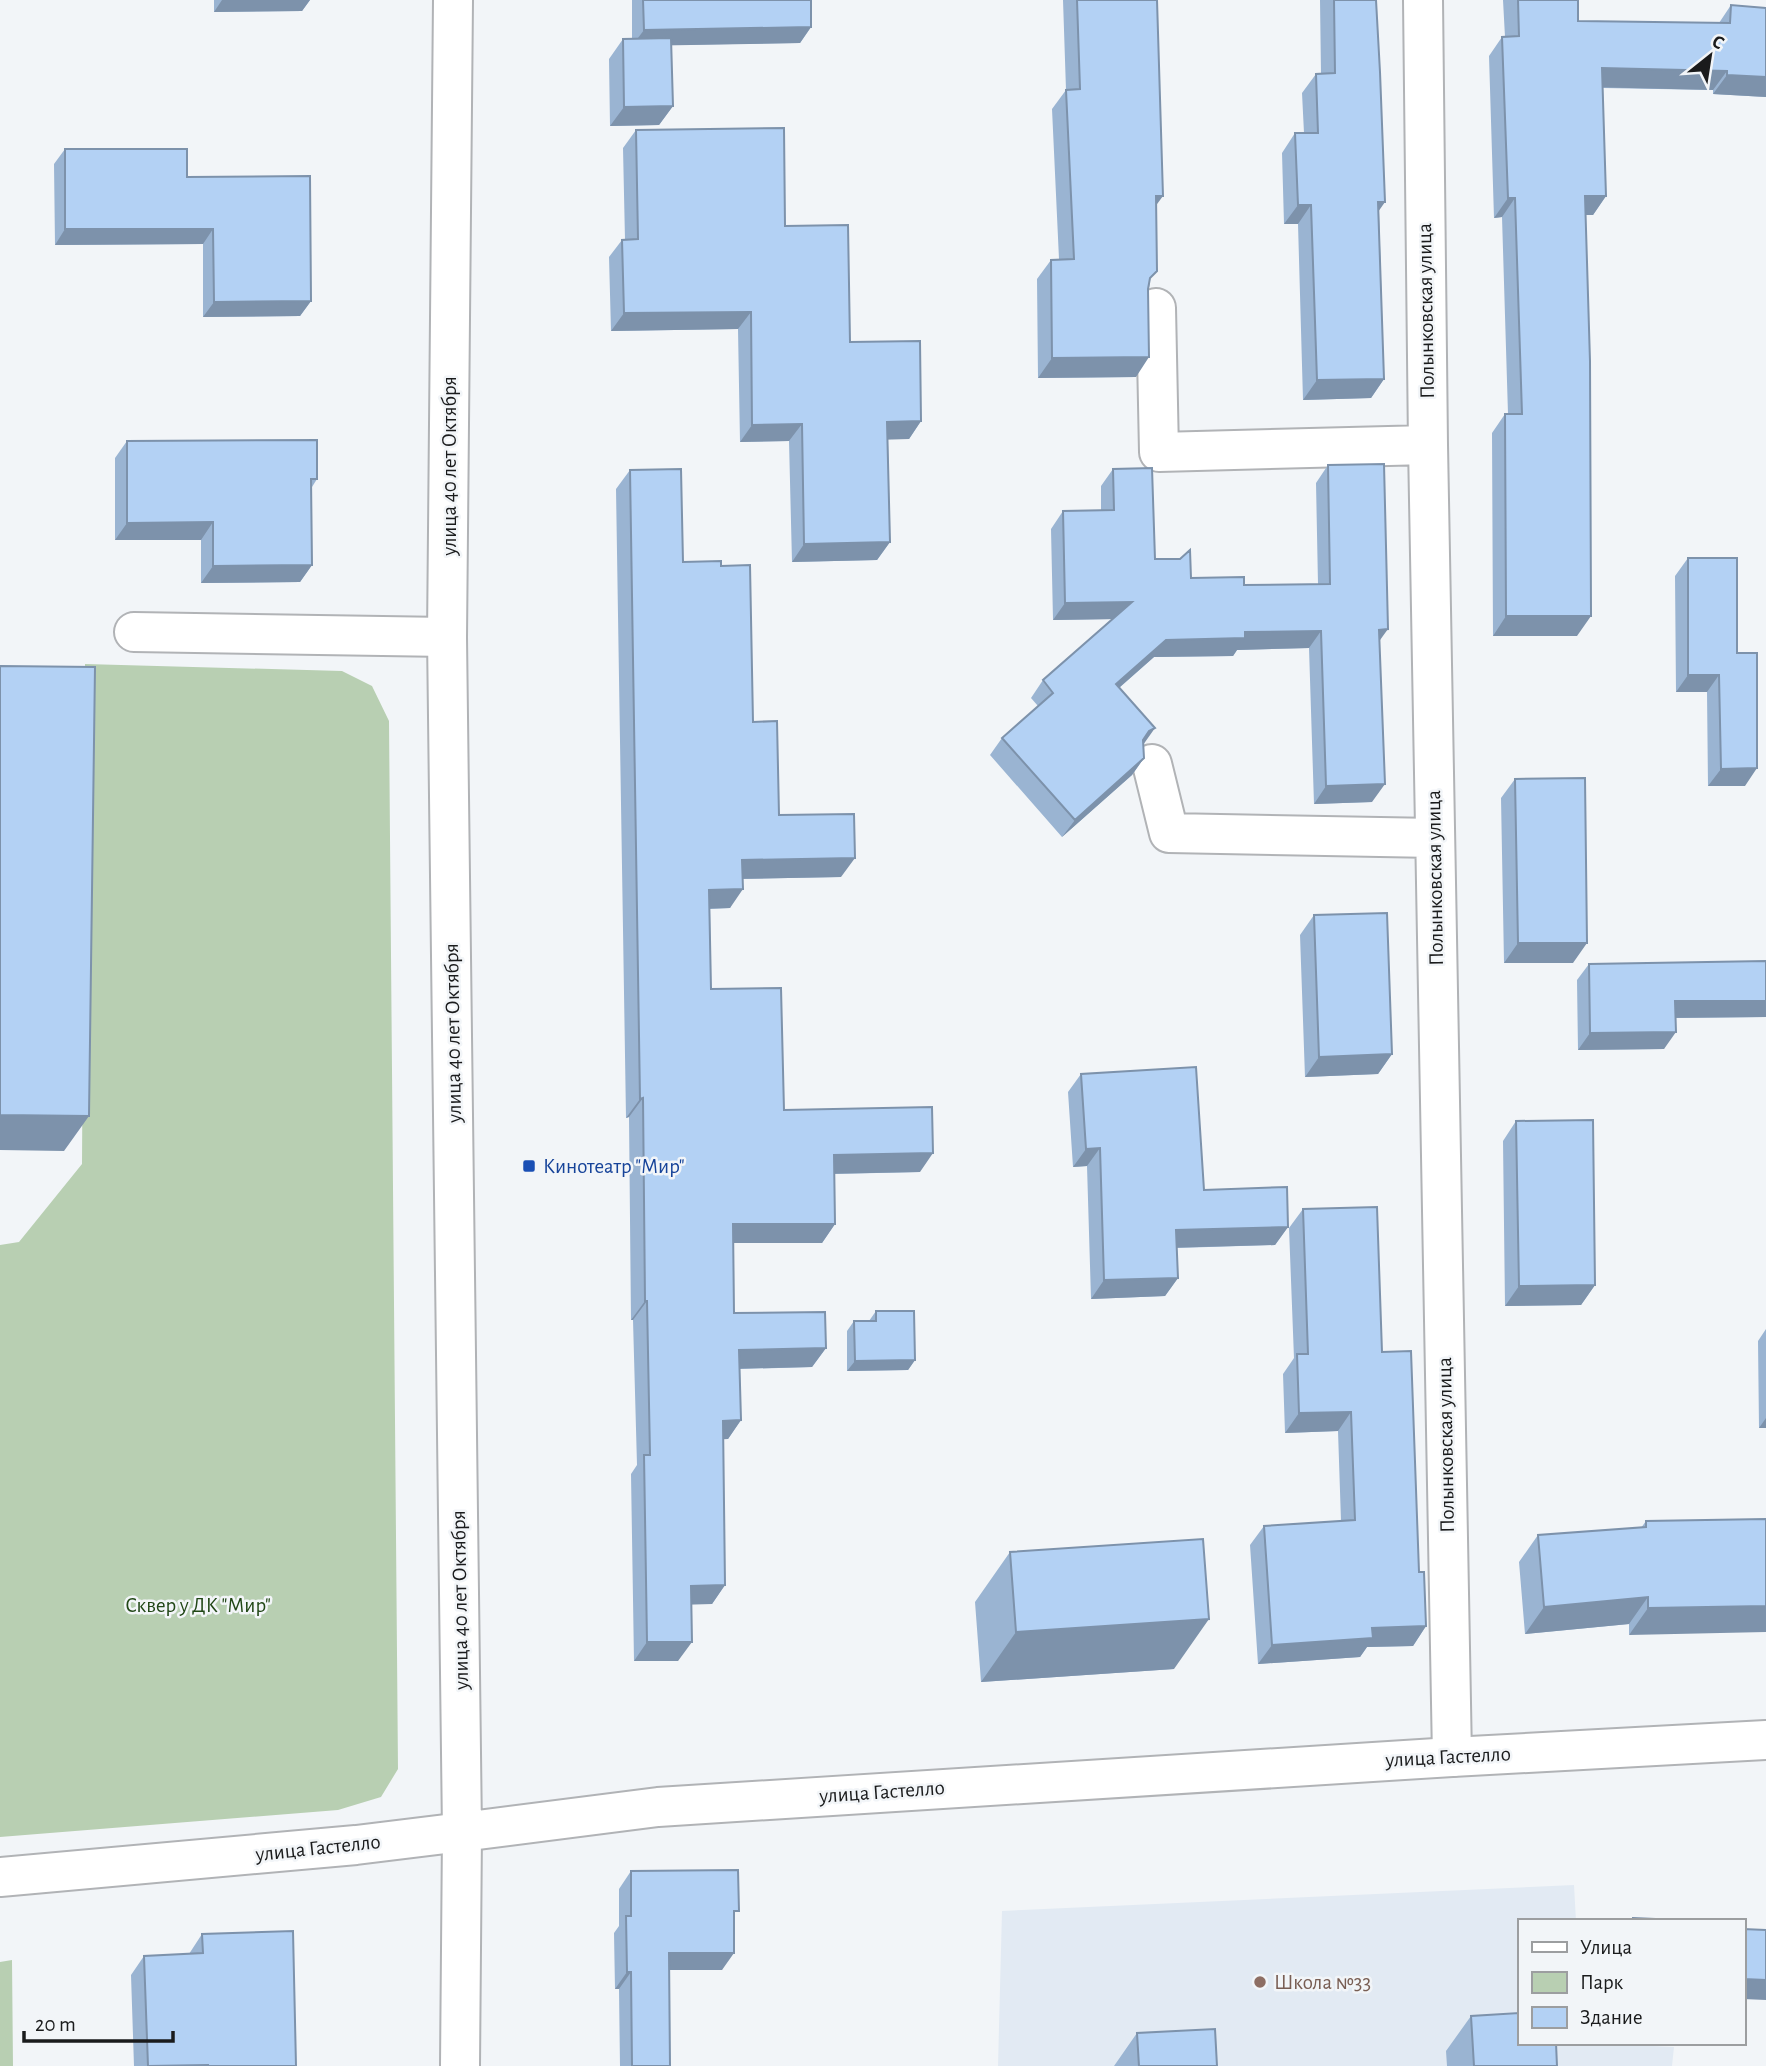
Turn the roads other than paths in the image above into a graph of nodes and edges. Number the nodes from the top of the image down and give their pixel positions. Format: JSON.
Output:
{"nodes":[{"id":1,"x":453,"y":0,"type":"edge"},
{"id":2,"x":1423,"y":0,"type":"edge"},
{"id":3,"x":1156,"y":308,"type":"dead end"},
{"id":4,"x":1427,"y":445,"type":"junction"},
{"id":5,"x":134,"y":632,"type":"dead end"},
{"id":6,"x":447,"y":637,"type":"junction"},
{"id":7,"x":1152,"y":764,"type":"dead end"},
{"id":8,"x":1434,"y":838,"type":"junction"},
{"id":9,"x":1766,"y":1740,"type":"edge"},
{"id":10,"x":1452,"y":1756,"type":"junction"},
{"id":11,"x":462,"y":1832,"type":"junction"},
{"id":12,"x":0,"y":1877,"type":"edge"},
{"id":13,"x":460,"y":2066,"type":"edge"}],
"edges":[{"from":1,"to":6,"type":"main road","name":"улица 40 лет Октября"},
{"from":2,"to":4,"type":"main road","name":"Полынковская улица"},
{"from":3,"to":4,"type":"main road"},
{"from":4,"to":8,"type":"main road","name":"Полынковская улица"},
{"from":5,"to":6,"type":"main road"},
{"from":6,"to":11,"type":"main road","name":"улица 40 лет Октября"},
{"from":7,"to":8,"type":"main road"},
{"from":8,"to":10,"type":"main road","name":"Полынковская улица"},
{"from":9,"to":10,"type":"main road","name":"улица Гастелло"},
{"from":10,"to":11,"type":"main road","name":"улица Гастелло"},
{"from":11,"to":12,"type":"main road","name":"улица Гастелло"},
{"from":11,"to":13,"type":"main road","name":"улица 40 лет Октября"}]}
